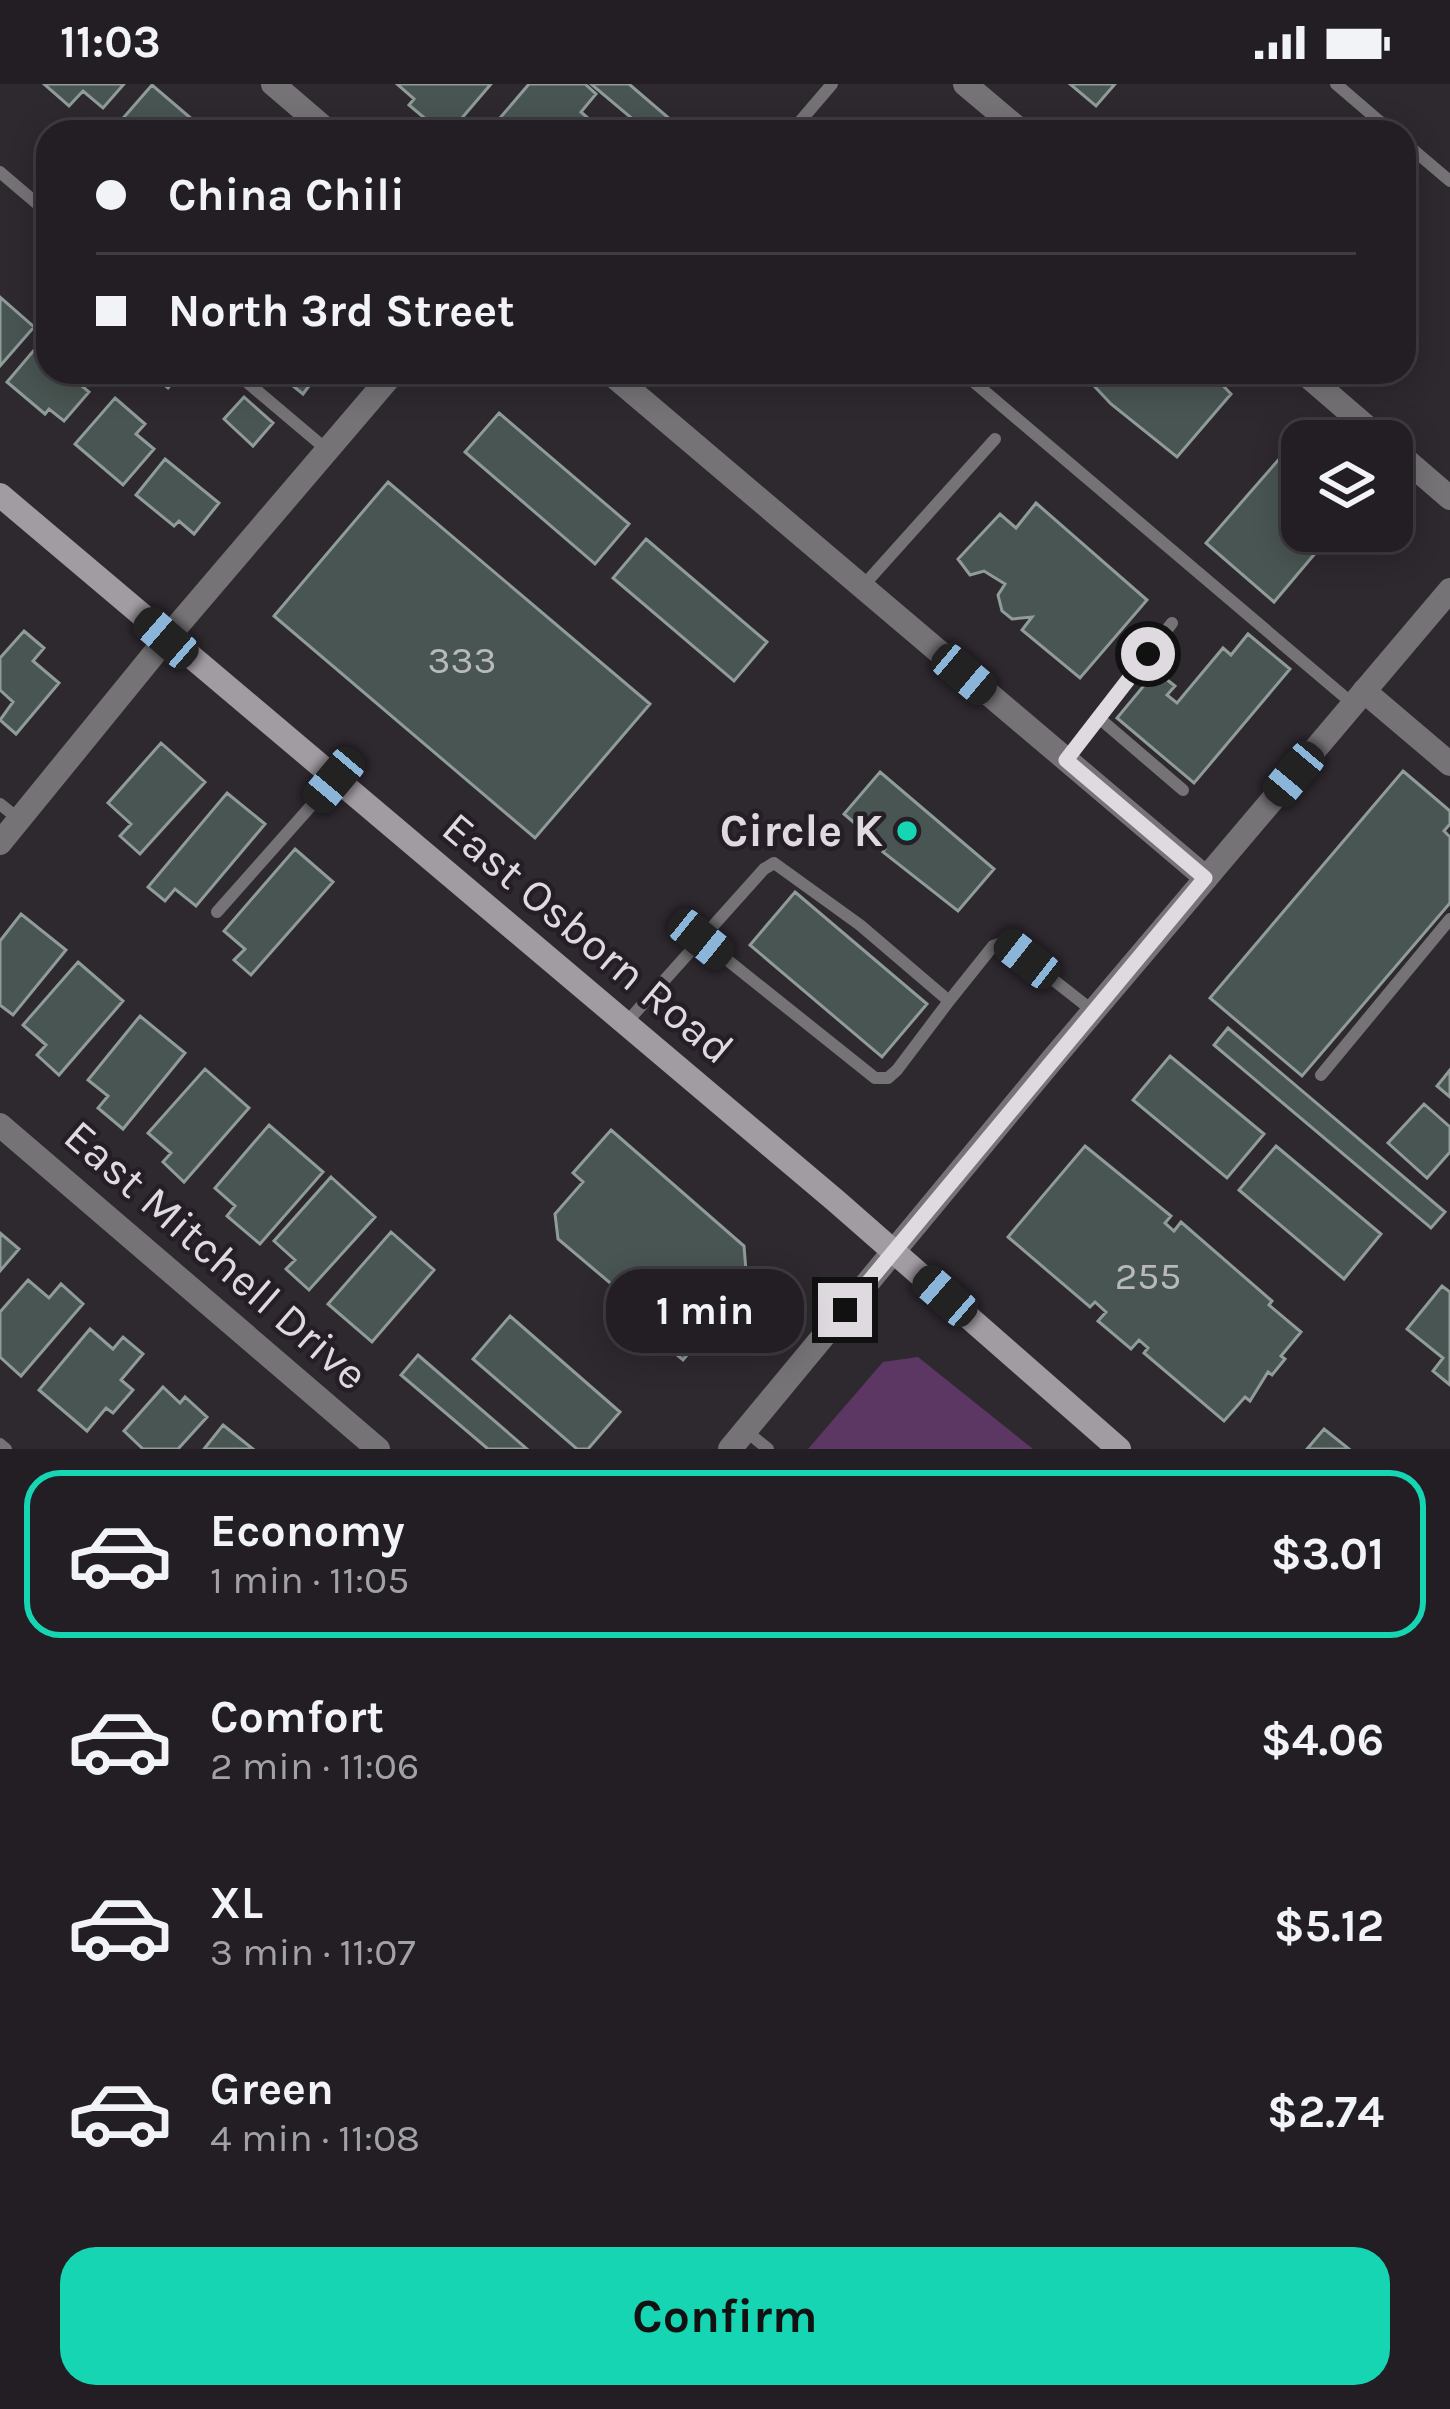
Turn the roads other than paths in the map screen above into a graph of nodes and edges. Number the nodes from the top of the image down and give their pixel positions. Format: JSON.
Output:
{"nodes":[{"id":1,"x":273,"y":84,"type":"edge"},
{"id":2,"x":832,"y":84,"type":"edge"},
{"id":3,"x":965,"y":84,"type":"edge"},
{"id":4,"x":1336,"y":84,"type":"edge"},
{"id":5,"x":314,"y":120,"type":"edge"},
{"id":6,"x":800,"y":120,"type":"edge"},
{"id":7,"x":1008,"y":120,"type":"edge"},
{"id":8,"x":1378,"y":120,"type":"edge"},
{"id":9,"x":1416,"y":152,"type":"edge"},
{"id":10,"x":0,"y":172,"type":"edge"},
{"id":11,"x":1450,"y":181,"type":"edge"},
{"id":12,"x":36,"y":203,"type":"edge"},
{"id":13,"x":249,"y":384,"type":"edge"},
{"id":14,"x":383,"y":384,"type":"edge"},
{"id":15,"x":623,"y":384,"type":"edge"},
{"id":16,"x":977,"y":384,"type":"edge"},
{"id":17,"x":1317,"y":384,"type":"edge"},
{"id":18,"x":1359,"y":420,"type":"edge"},
{"id":19,"x":995,"y":439,"type":"dead end"},
{"id":20,"x":326,"y":449,"type":"junction"},
{"id":21,"x":1413,"y":466,"type":"edge"},
{"id":22,"x":0,"y":495,"type":"edge"},
{"id":23,"x":1450,"y":498,"type":"edge"},
{"id":24,"x":863,"y":587,"type":"junction"},
{"id":25,"x":1450,"y":590,"type":"edge"},
{"id":26,"x":1172,"y":622,"type":"dead end"},
{"id":27,"x":166,"y":638,"type":"junction"},
{"id":28,"x":1359,"y":698,"type":"junction"},
{"id":29,"x":1099,"y":718,"type":"junction"},
{"id":30,"x":1066,"y":760,"type":"junction"},
{"id":31,"x":1450,"y":764,"type":"edge"},
{"id":32,"x":334,"y":780,"type":"junction"},
{"id":33,"x":1183,"y":790,"type":"dead end"},
{"id":34,"x":10,"y":812,"type":"edge"},
{"id":35,"x":0,"y":844,"type":"edge"},
{"id":36,"x":1205,"y":878,"type":"junction"},
{"id":37,"x":217,"y":912,"type":"dead end"},
{"id":38,"x":1450,"y":919,"type":"edge"},
{"id":39,"x":701,"y":939,"type":"junction"},
{"id":40,"x":950,"y":1001,"type":"junction"},
{"id":41,"x":1093,"y":1011,"type":"junction"},
{"id":42,"x":625,"y":1024,"type":"junction"},
{"id":43,"x":1321,"y":1075,"type":"dead end"},
{"id":44,"x":0,"y":1125,"type":"edge"},
{"id":45,"x":894,"y":1252,"type":"junction"},
{"id":46,"x":738,"y":1439,"type":"edge"},
{"id":47,"x":378,"y":1449,"type":"edge"},
{"id":48,"x":768,"y":1449,"type":"edge"},
{"id":49,"x":1119,"y":1449,"type":"edge"}],
"edges":[{"from":1,"to":5,"type":"street"},
{"from":2,"to":6,"type":"lane"},
{"from":3,"to":7,"type":"street"},
{"from":4,"to":8,"type":"lane"},
{"from":9,"to":11,"type":"lane"},
{"from":10,"to":12,"type":"lane"},
{"from":13,"to":20,"type":"lane"},
{"from":14,"to":20,"type":"street"},
{"from":15,"to":24,"type":"street"},
{"from":16,"to":28,"type":"lane"},
{"from":17,"to":18,"type":"street"},
{"from":19,"to":24,"type":"lane"},
{"from":20,"to":27,"type":"street"},
{"from":21,"to":23,"type":"street"},
{"from":22,"to":27,"type":"main road","name":"East Osborn Road"},
{"from":24,"to":30,"type":"street"},
{"from":25,"to":28,"type":"street"},
{"from":26,"to":29,"type":"lane"},
{"from":27,"to":32,"type":"main road","name":"East Osborn Road"},
{"from":27,"to":34,"type":"street"},
{"from":28,"to":31,"type":"street"},
{"from":28,"to":36,"type":"street"},
{"from":29,"to":30,"type":"lane"},
{"from":29,"to":33,"type":"lane"},
{"from":30,"to":36,"type":"street"},
{"from":32,"to":37,"type":"lane"},
{"from":32,"to":42,"type":"main road","name":"East Osborn Road"},
{"from":34,"to":35,"type":"street"},
{"from":36,"to":41,"type":"street"},
{"from":38,"to":43,"type":"lane"},
{"from":39,"to":40,"type":"lane"},
{"from":39,"to":40,"type":"lane"},
{"from":39,"to":42,"type":"lane"},
{"from":40,"to":41,"type":"lane"},
{"from":41,"to":45,"type":"street"},
{"from":42,"to":45,"type":"main road","name":"East Osborn Road"},
{"from":44,"to":47,"type":"street","name":"East Mitchell Drive"},
{"from":45,"to":46,"type":"street"},
{"from":45,"to":49,"type":"main road","name":"East Osborn Road"},
{"from":46,"to":48,"type":"lane"}]}
